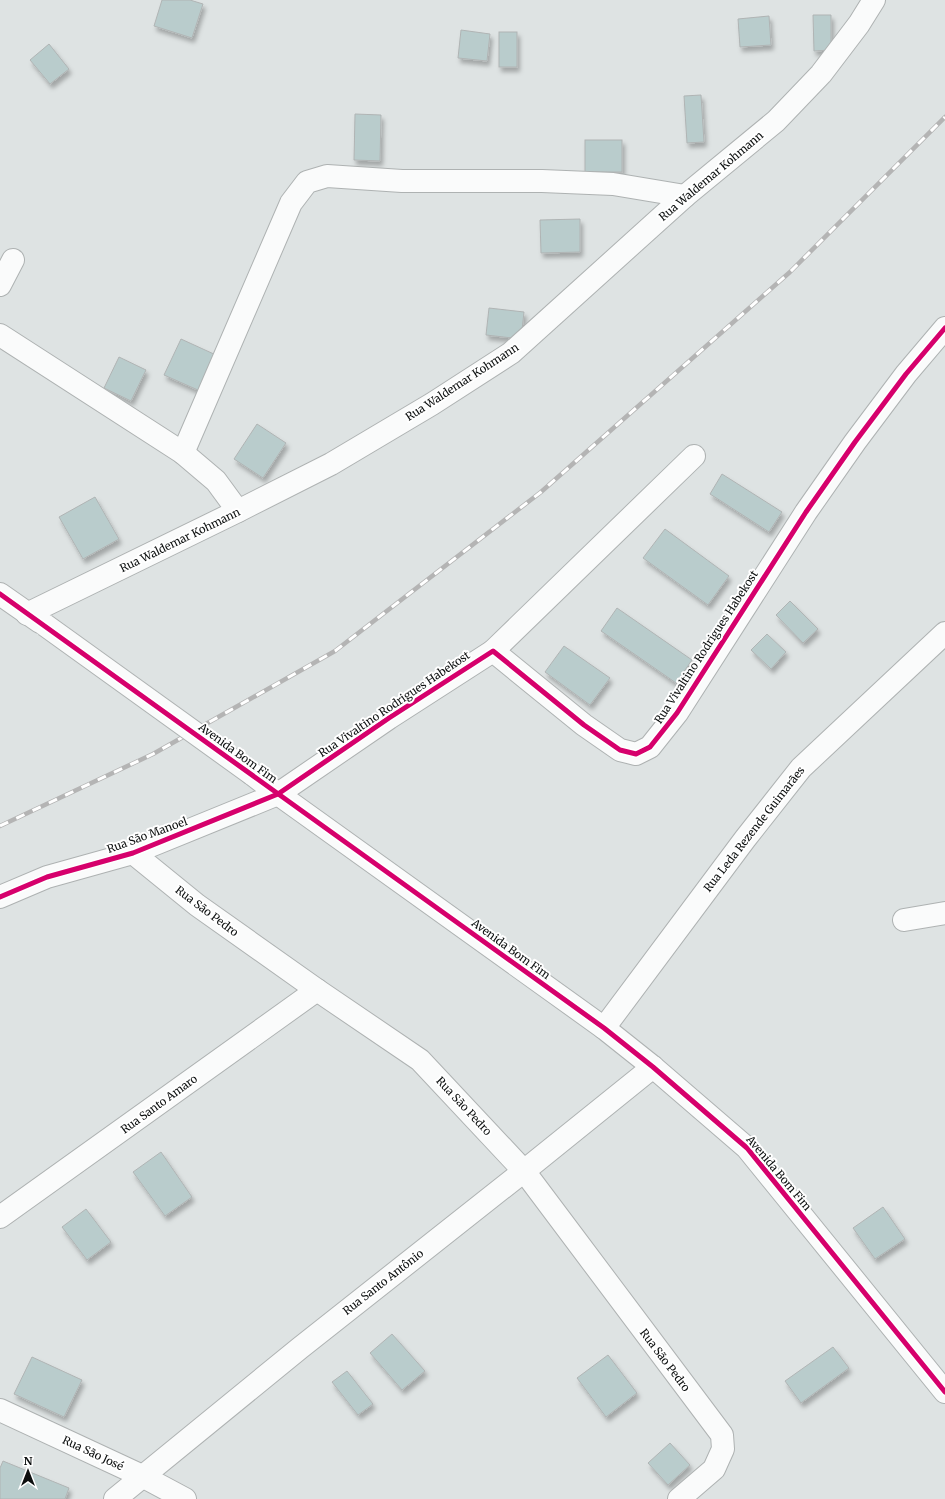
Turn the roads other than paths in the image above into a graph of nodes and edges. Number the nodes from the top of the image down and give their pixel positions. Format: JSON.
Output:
{"nodes":[{"id":1,"x":874,"y":0,"type":"edge"},
{"id":2,"x":685,"y":196,"type":"junction"},
{"id":3,"x":13,"y":260,"type":"dead end"},
{"id":4,"x":0,"y":284,"type":"edge"},
{"id":5,"x":945,"y":328,"type":"edge"},
{"id":6,"x":0,"y":335,"type":"edge"},
{"id":7,"x":183,"y":453,"type":"junction"},
{"id":8,"x":694,"y":456,"type":"dead end"},
{"id":9,"x":238,"y":511,"type":"junction"},
{"id":10,"x":0,"y":594,"type":"edge"},
{"id":11,"x":36,"y":620,"type":"junction"},
{"id":12,"x":945,"y":633,"type":"edge"},
{"id":13,"x":493,"y":651,"type":"junction"},
{"id":14,"x":278,"y":794,"type":"junction"},
{"id":15,"x":133,"y":853,"type":"junction"},
{"id":16,"x":0,"y":897,"type":"edge"},
{"id":17,"x":945,"y":913,"type":"edge"},
{"id":18,"x":904,"y":920,"type":"dead end"},
{"id":19,"x":318,"y":990,"type":"junction"},
{"id":20,"x":604,"y":1028,"type":"junction"},
{"id":21,"x":654,"y":1067,"type":"junction"},
{"id":22,"x":524,"y":1172,"type":"junction"},
{"id":23,"x":0,"y":1217,"type":"edge"},
{"id":24,"x":945,"y":1392,"type":"edge"},
{"id":25,"x":0,"y":1410,"type":"edge"},
{"id":26,"x":142,"y":1476,"type":"junction"},
{"id":27,"x":114,"y":1499,"type":"edge"},
{"id":28,"x":185,"y":1499,"type":"edge"},
{"id":29,"x":679,"y":1499,"type":"edge"}],
"edges":[{"from":1,"to":2,"type":"street","name":"Rua Waldemar Kohmann"},
{"from":2,"to":7,"type":"street"},
{"from":2,"to":9,"type":"street","name":"Rua Waldemar Kohmann"},
{"from":3,"to":4,"type":"street"},
{"from":5,"to":13,"type":"street","name":"Rua Vivaltino Rodrigues Habekost"},
{"from":6,"to":7,"type":"street"},
{"from":7,"to":9,"type":"street"},
{"from":8,"to":13,"type":"street"},
{"from":9,"to":11,"type":"street","name":"Rua Waldemar Kohmann"},
{"from":10,"to":11,"type":"street","name":"Avenida Bom Fim"},
{"from":11,"to":14,"type":"street","name":"Avenida Bom Fim","bridge":true},
{"from":12,"to":20,"type":"street","name":"Rua Leda Rezende Guimarães"},
{"from":13,"to":14,"type":"street","name":"Rua Vivaltino Rodrigues Habekost"},
{"from":14,"to":15,"type":"street","name":"Rua São Manoel"},
{"from":14,"to":20,"type":"street","name":"Avenida Bom Fim"},
{"from":15,"to":16,"type":"street","name":"Rua São Manoel"},
{"from":15,"to":19,"type":"street","name":"Rua São Pedro"},
{"from":17,"to":18,"type":"street"},
{"from":19,"to":22,"type":"street","name":"Rua São Pedro"},
{"from":19,"to":23,"type":"street","name":"Rua Santo Amaro"},
{"from":20,"to":21,"type":"street","name":"Avenida Bom Fim"},
{"from":21,"to":22,"type":"street","name":"Rua Santo Antônio"},
{"from":21,"to":24,"type":"street","name":"Avenida Bom Fim"},
{"from":22,"to":26,"type":"street","name":"Rua Santo Antônio"},
{"from":22,"to":29,"type":"street","name":"Rua São Pedro"},
{"from":25,"to":26,"type":"street","name":"Rua São José"},
{"from":26,"to":27,"type":"street","name":"Rua Santo Antônio"},
{"from":26,"to":28,"type":"street","name":"Rua São José"}]}
